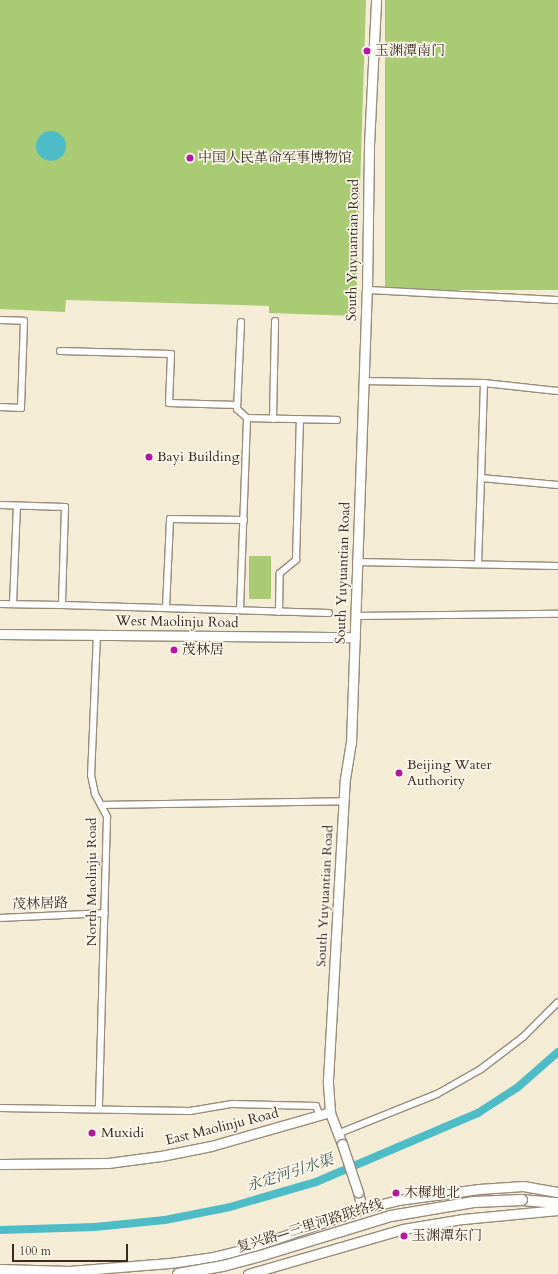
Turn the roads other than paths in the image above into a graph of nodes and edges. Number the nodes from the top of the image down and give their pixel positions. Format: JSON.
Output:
{"nodes":[{"id":1,"x":376,"y":0,"type":"edge"},
{"id":2,"x":367,"y":290,"type":"junction"},
{"id":3,"x":558,"y":300,"type":"edge"},
{"id":4,"x":0,"y":320,"type":"edge"},
{"id":5,"x":241,"y":322,"type":"dead end"},
{"id":6,"x":275,"y":322,"type":"dead end"},
{"id":7,"x":60,"y":351,"type":"dead end"},
{"id":8,"x":364,"y":381,"type":"junction"},
{"id":9,"x":484,"y":383,"type":"junction"},
{"id":10,"x":558,"y":391,"type":"edge"},
{"id":11,"x":237,"y":405,"type":"junction"},
{"id":12,"x":0,"y":407,"type":"edge"},
{"id":13,"x":246,"y":418,"type":"junction"},
{"id":14,"x":273,"y":419,"type":"junction"},
{"id":15,"x":300,"y":420,"type":"junction"},
{"id":16,"x":337,"y":420,"type":"dead end"},
{"id":17,"x":481,"y":478,"type":"junction"},
{"id":18,"x":558,"y":485,"type":"edge"},
{"id":19,"x":0,"y":505,"type":"edge"},
{"id":20,"x":17,"y":506,"type":"junction"},
{"id":21,"x":244,"y":520,"type":"junction"},
{"id":22,"x":356,"y":562,"type":"junction"},
{"id":23,"x":478,"y":564,"type":"junction"},
{"id":24,"x":558,"y":566,"type":"edge"},
{"id":25,"x":0,"y":604,"type":"edge"},
{"id":26,"x":13,"y":604,"type":"junction"},
{"id":27,"x":62,"y":605,"type":"junction"},
{"id":28,"x":166,"y":608,"type":"junction"},
{"id":29,"x":240,"y":610,"type":"junction"},
{"id":30,"x":279,"y":612,"type":"junction"},
{"id":31,"x":329,"y":613,"type":"dead end"},
{"id":32,"x":558,"y":614,"type":"edge"},
{"id":33,"x":355,"y":616,"type":"junction"},
{"id":34,"x":0,"y":634,"type":"edge"},
{"id":35,"x":97,"y":634,"type":"junction"},
{"id":36,"x":355,"y":637,"type":"junction"},
{"id":37,"x":344,"y":802,"type":"junction"},
{"id":38,"x":101,"y":805,"type":"junction"},
{"id":39,"x":105,"y":913,"type":"junction"},
{"id":40,"x":0,"y":918,"type":"edge"},
{"id":41,"x":558,"y":1002,"type":"edge"},
{"id":42,"x":0,"y":1108,"type":"edge"},
{"id":43,"x":99,"y":1108,"type":"junction"},
{"id":44,"x":330,"y":1112,"type":"junction"},
{"id":45,"x":320,"y":1116,"type":"junction"},
{"id":46,"x":337,"y":1134,"type":"junction"},
{"id":47,"x":0,"y":1164,"type":"edge"},
{"id":48,"x":558,"y":1192,"type":"edge"},
{"id":49,"x":558,"y":1198,"type":"edge"},
{"id":50,"x":522,"y":1200,"type":"junction"},
{"id":51,"x":558,"y":1203,"type":"edge"},
{"id":52,"x":362,"y":1209,"type":"junction"},
{"id":53,"x":558,"y":1210,"type":"edge"},
{"id":54,"x":213,"y":1257,"type":"junction"},
{"id":55,"x":0,"y":1269,"type":"edge"},
{"id":56,"x":54,"y":1273,"type":"edge"},
{"id":57,"x":178,"y":1274,"type":"edge"},
{"id":58,"x":219,"y":1274,"type":"edge"},
{"id":59,"x":248,"y":1274,"type":"edge"}],
"edges":[{"from":1,"to":2,"type":"street","name":"South Yuyuantian Road"},
{"from":2,"to":3,"type":"street"},
{"from":2,"to":8,"type":"street","name":"South Yuyuantian Road"},
{"from":4,"to":12,"type":"street"},
{"from":5,"to":11,"type":"street"},
{"from":6,"to":14,"type":"street"},
{"from":7,"to":11,"type":"street"},
{"from":8,"to":9,"type":"street"},
{"from":8,"to":22,"type":"street","name":"South Yuyuantian Road"},
{"from":9,"to":10,"type":"street"},
{"from":9,"to":17,"type":"street"},
{"from":11,"to":13,"type":"street"},
{"from":13,"to":14,"type":"street"},
{"from":13,"to":21,"type":"street"},
{"from":14,"to":15,"type":"street"},
{"from":15,"to":16,"type":"street"},
{"from":15,"to":30,"type":"street"},
{"from":17,"to":18,"type":"street"},
{"from":17,"to":23,"type":"street"},
{"from":19,"to":20,"type":"street"},
{"from":20,"to":26,"type":"street"},
{"from":20,"to":27,"type":"street"},
{"from":21,"to":28,"type":"street"},
{"from":21,"to":29,"type":"street"},
{"from":22,"to":23,"type":"street"},
{"from":22,"to":33,"type":"street","name":"South Yuyuantian Road"},
{"from":23,"to":24,"type":"street"},
{"from":25,"to":26,"type":"street"},
{"from":26,"to":27,"type":"street"},
{"from":27,"to":28,"type":"street"},
{"from":28,"to":29,"type":"street"},
{"from":29,"to":30,"type":"street"},
{"from":30,"to":31,"type":"street"},
{"from":32,"to":33,"type":"street"},
{"from":33,"to":36,"type":"street","name":"South Yuyuantian Road"},
{"from":34,"to":35,"type":"street","name":"West Maolinju Road"},
{"from":35,"to":36,"type":"street","name":"West Maolinju Road"},
{"from":35,"to":38,"type":"street","name":"North Maolinju Road"},
{"from":36,"to":37,"type":"street","name":"South Yuyuantian Road"},
{"from":37,"to":38,"type":"street"},
{"from":37,"to":44,"type":"street","name":"South Yuyuantian Road"},
{"from":38,"to":39,"type":"street","name":"North Maolinju Road"},
{"from":39,"to":40,"type":"street","name":"茂林居路"},
{"from":39,"to":43,"type":"street","name":"North Maolinju Road"},
{"from":41,"to":46,"type":"street"},
{"from":42,"to":43,"type":"street"},
{"from":43,"to":45,"type":"street"},
{"from":44,"to":45,"type":"street","name":"East Maolinju Road"},
{"from":44,"to":46,"type":"street","name":"South Yuyuantian Road"},
{"from":45,"to":47,"type":"street","name":"East Maolinju Road"},
{"from":46,"to":52,"type":"street","name":"South Yuyuantian Road","bridge":true},
{"from":48,"to":52,"type":"street"},
{"from":49,"to":50,"type":"main road"},
{"from":50,"to":51,"type":"main road"},
{"from":50,"to":57,"type":"main road","name":"复兴路—三里河路联络线","bridge":true},
{"from":52,"to":54,"type":"street"},
{"from":53,"to":59,"type":"street"},
{"from":54,"to":56,"type":"street"},
{"from":54,"to":58,"type":"street"},
{"from":55,"to":56,"type":"street"}]}
